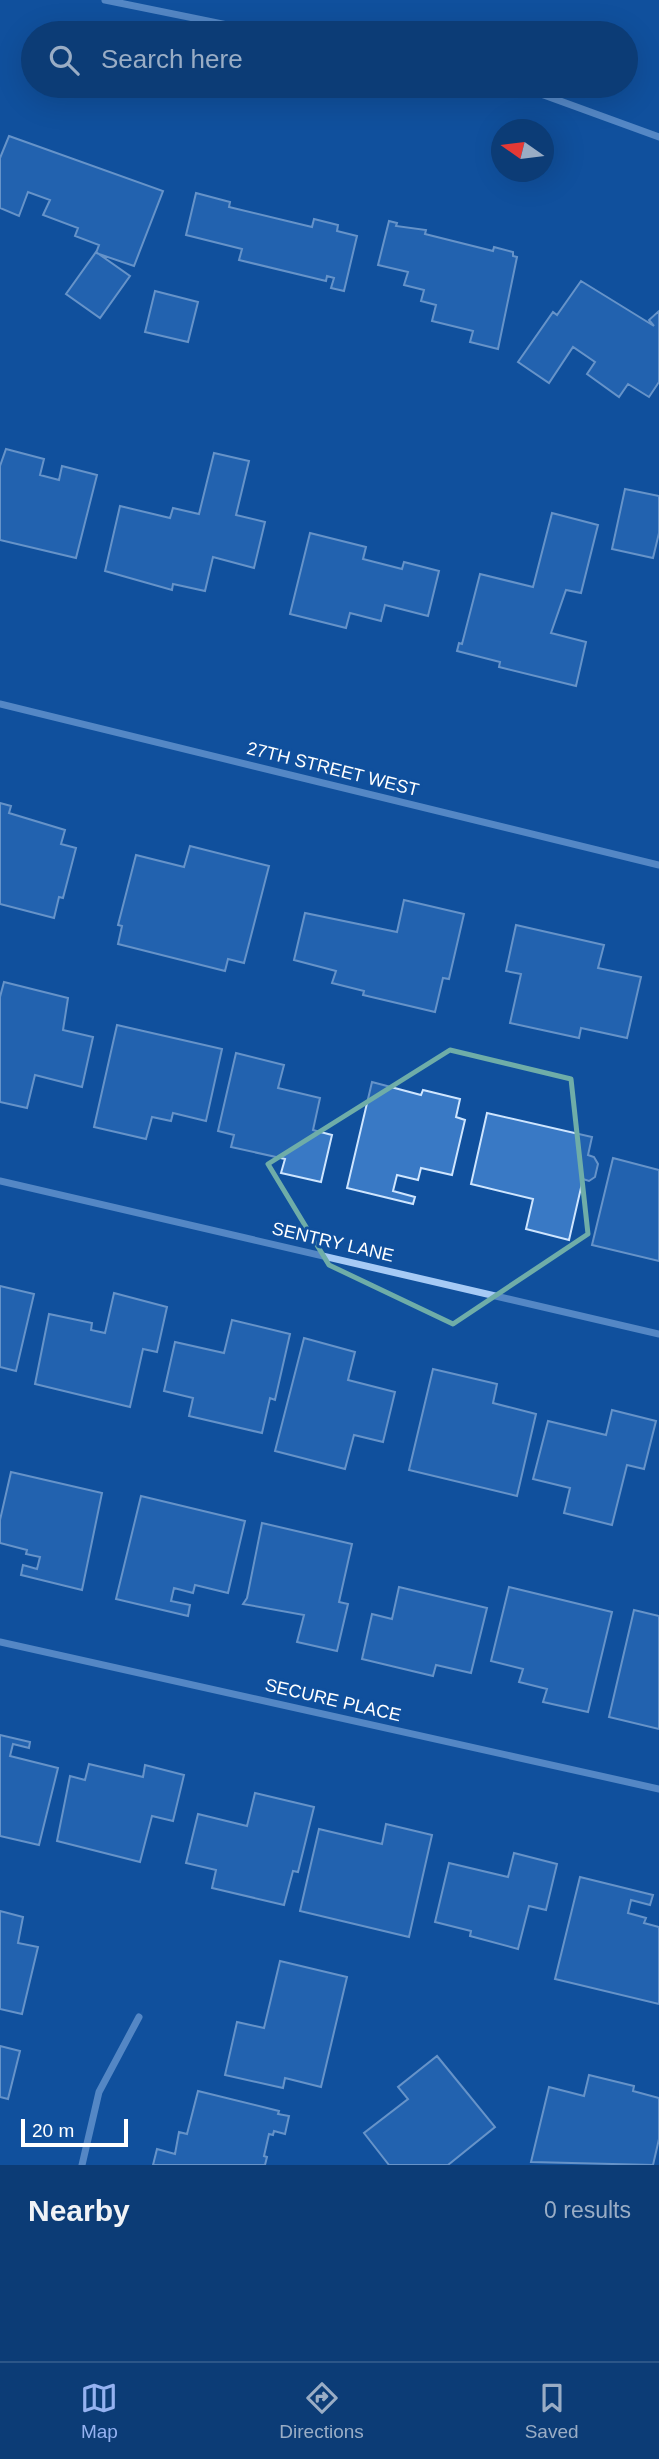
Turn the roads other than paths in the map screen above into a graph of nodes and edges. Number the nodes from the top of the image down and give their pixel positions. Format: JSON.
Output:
{"nodes":[{"id":1,"x":105,"y":1,"type":"edge"},
{"id":2,"x":206,"y":21,"type":"edge"},
{"id":3,"x":553,"y":98,"type":"edge"},
{"id":4,"x":659,"y":136,"type":"edge"},
{"id":5,"x":0,"y":704,"type":"edge"},
{"id":6,"x":659,"y":865,"type":"edge"},
{"id":7,"x":0,"y":1181,"type":"edge"},
{"id":8,"x":659,"y":1334,"type":"edge"},
{"id":9,"x":0,"y":1642,"type":"edge"},
{"id":10,"x":659,"y":1789,"type":"edge"},
{"id":11,"x":139,"y":2017,"type":"dead end"},
{"id":12,"x":82,"y":2165,"type":"edge"}],
"edges":[{"from":1,"to":2,"type":"street"},
{"from":3,"to":4,"type":"street"},
{"from":5,"to":6,"type":"street","name":"27TH STREET WEST"},
{"from":7,"to":8,"type":"street","name":"SENTRY LANE"},
{"from":9,"to":10,"type":"street","name":"SECURE PLACE"},
{"from":11,"to":12,"type":"street"}]}
